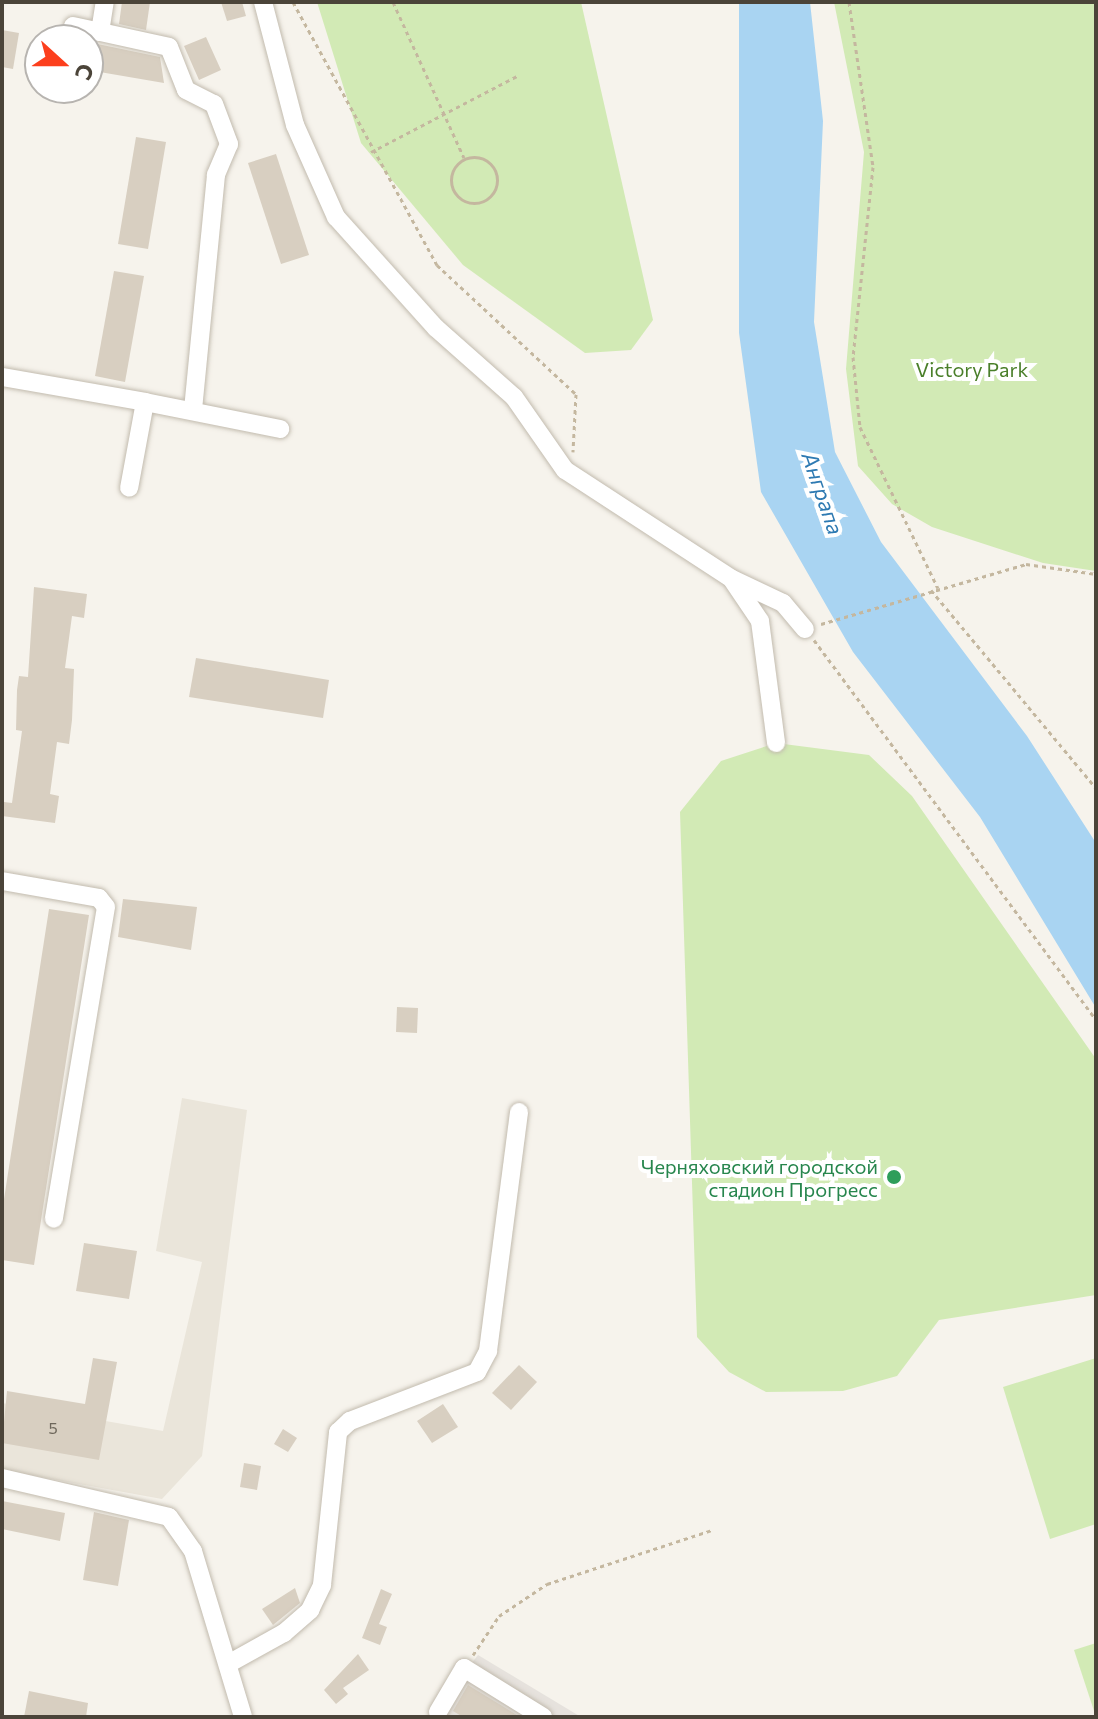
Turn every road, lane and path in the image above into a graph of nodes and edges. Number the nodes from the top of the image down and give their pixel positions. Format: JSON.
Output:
{"nodes":[{"id":1,"x":105,"y":2,"type":"edge"},
{"id":2,"x":263,"y":2,"type":"edge"},
{"id":3,"x":293,"y":2,"type":"edge"},
{"id":4,"x":393,"y":2,"type":"edge"},
{"id":5,"x":849,"y":2,"type":"edge"},
{"id":6,"x":101,"y":24,"type":"edge"},
{"id":7,"x":104,"y":33,"type":"edge"},
{"id":8,"x":517,"y":76,"type":"dead end"},
{"id":9,"x":445,"y":115,"type":"junction"},
{"id":10,"x":370,"y":153,"type":"junction"},
{"id":11,"x":464,"y":158,"type":"junction"},
{"id":12,"x":2,"y":377,"type":"edge"},
{"id":13,"x":145,"y":402,"type":"junction"},
{"id":14,"x":193,"y":409,"type":"junction"},
{"id":15,"x":280,"y":429,"type":"dead end"},
{"id":16,"x":572,"y":475,"type":"junction"},
{"id":17,"x":129,"y":488,"type":"dead end"},
{"id":18,"x":1096,"y":574,"type":"edge"},
{"id":19,"x":732,"y":579,"type":"junction"},
{"id":20,"x":938,"y":588,"type":"junction"},
{"id":21,"x":931,"y":590,"type":"junction"},
{"id":22,"x":805,"y":629,"type":"junction"},
{"id":23,"x":776,"y":743,"type":"dead end"},
{"id":24,"x":1096,"y":788,"type":"edge"},
{"id":25,"x":2,"y":881,"type":"edge"},
{"id":26,"x":1096,"y":1020,"type":"edge"},
{"id":27,"x":519,"y":1112,"type":"dead end"},
{"id":28,"x":54,"y":1219,"type":"dead end"},
{"id":29,"x":2,"y":1478,"type":"edge"},
{"id":30,"x":712,"y":1530,"type":"dead end"},
{"id":31,"x":228,"y":1664,"type":"junction"},
{"id":32,"x":464,"y":1668,"type":"junction"},
{"id":33,"x":439,"y":1715,"type":"edge"},
{"id":34,"x":243,"y":1717,"type":"edge"},
{"id":35,"x":543,"y":1717,"type":"edge"}],
"edges":[{"from":1,"to":6,"type":"street"},
{"from":2,"to":16,"type":"street"},
{"from":3,"to":10,"type":"path"},
{"from":4,"to":9,"type":"path"},
{"from":5,"to":20,"type":"path"},
{"from":7,"to":14,"type":"street"},
{"from":8,"to":9,"type":"path"},
{"from":9,"to":10,"type":"path"},
{"from":9,"to":11,"type":"path"},
{"from":10,"to":16,"type":"path"},
{"from":11,"to":11,"type":"path"},
{"from":12,"to":13,"type":"street"},
{"from":13,"to":14,"type":"street"},
{"from":13,"to":17,"type":"street"},
{"from":14,"to":15,"type":"street"},
{"from":16,"to":19,"type":"street"},
{"from":18,"to":20,"type":"path"},
{"from":19,"to":22,"type":"street"},
{"from":19,"to":23,"type":"street"},
{"from":20,"to":21,"type":"path"},
{"from":21,"to":22,"type":"path"},
{"from":21,"to":24,"type":"path"},
{"from":22,"to":26,"type":"path"},
{"from":25,"to":28,"type":"street"},
{"from":27,"to":31,"type":"street"},
{"from":29,"to":31,"type":"street"},
{"from":30,"to":32,"type":"path"},
{"from":31,"to":34,"type":"street"},
{"from":32,"to":33,"type":"street"},
{"from":32,"to":35,"type":"street"}]}
